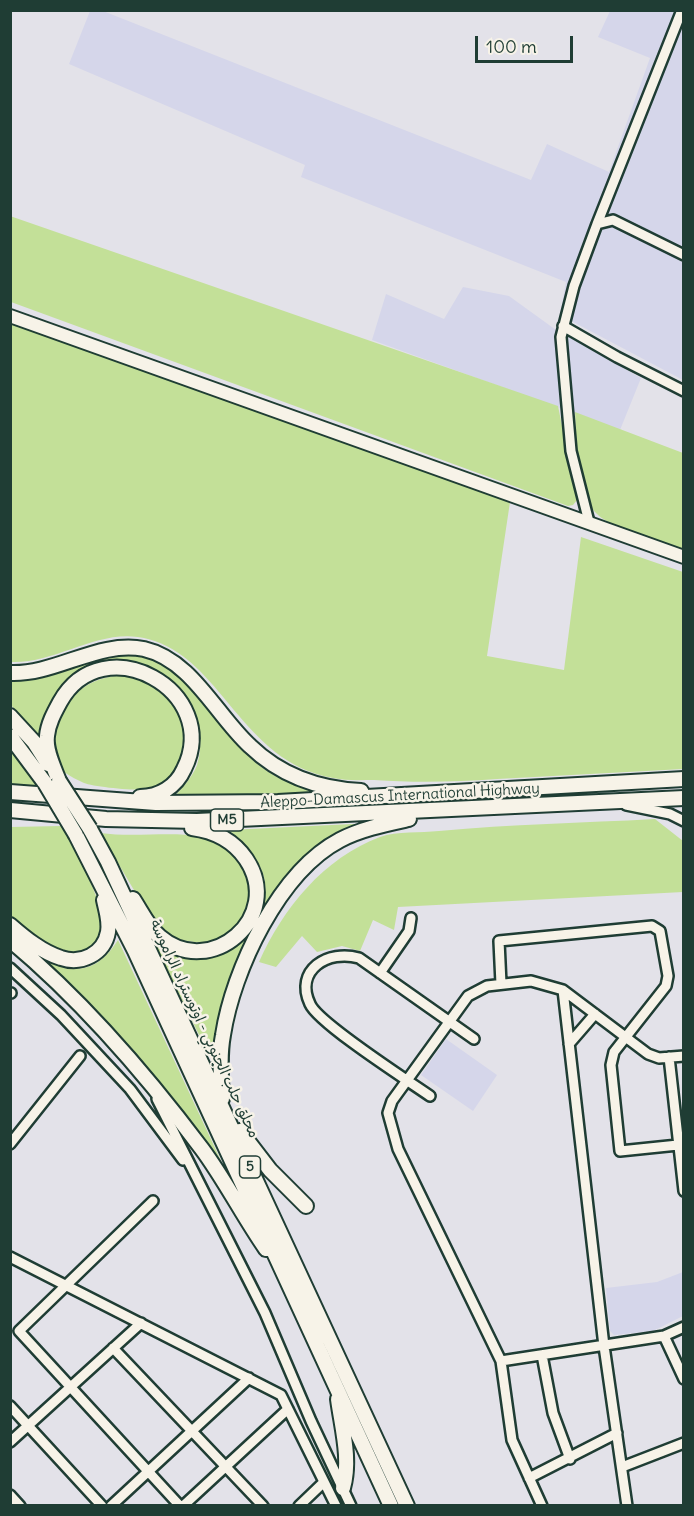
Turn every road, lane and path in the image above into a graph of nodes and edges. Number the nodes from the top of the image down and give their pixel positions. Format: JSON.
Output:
{"nodes":[{"id":1,"x":682,"y":10,"type":"edge"},
{"id":2,"x":597,"y":224,"type":"junction"},
{"id":3,"x":684,"y":255,"type":"edge"},
{"id":4,"x":10,"y":316,"type":"edge"},
{"id":5,"x":563,"y":326,"type":"junction"},
{"id":6,"x":683,"y":389,"type":"edge"},
{"id":7,"x":589,"y":522,"type":"junction"},
{"id":8,"x":684,"y":557,"type":"edge"},
{"id":9,"x":10,"y":673,"type":"edge"},
{"id":10,"x":10,"y":716,"type":"edge"},
{"id":11,"x":10,"y":736,"type":"edge"},
{"id":12,"x":684,"y":779,"type":"edge"},
{"id":13,"x":52,"y":782,"type":"junction"},
{"id":14,"x":10,"y":792,"type":"edge"},
{"id":15,"x":438,"y":795,"type":"junction"},
{"id":16,"x":88,"y":798,"type":"junction"},
{"id":17,"x":684,"y":798,"type":"edge"},
{"id":18,"x":615,"y":803,"type":"junction"},
{"id":19,"x":10,"y":810,"type":"edge"},
{"id":20,"x":444,"y":811,"type":"junction"},
{"id":21,"x":51,"y":816,"type":"junction"},
{"id":22,"x":10,"y":819,"type":"edge"},
{"id":23,"x":146,"y":821,"type":"junction"},
{"id":24,"x":684,"y":821,"type":"edge"},
{"id":25,"x":108,"y":862,"type":"junction"},
{"id":26,"x":93,"y":866,"type":"junction"},
{"id":27,"x":411,"y":918,"type":"dead end"},
{"id":28,"x":10,"y":925,"type":"edge"},
{"id":29,"x":10,"y":940,"type":"edge"},
{"id":30,"x":10,"y":968,"type":"edge"},
{"id":31,"x":380,"y":973,"type":"junction"},
{"id":32,"x":501,"y":984,"type":"junction"},
{"id":33,"x":563,"y":990,"type":"junction"},
{"id":34,"x":595,"y":1014,"type":"junction"},
{"id":35,"x":449,"y":1022,"type":"junction"},
{"id":36,"x":474,"y":1039,"type":"dead end"},
{"id":37,"x":625,"y":1039,"type":"junction"},
{"id":38,"x":569,"y":1044,"type":"junction"},
{"id":39,"x":80,"y":1056,"type":"dead end"},
{"id":40,"x":684,"y":1056,"type":"edge"},
{"id":41,"x":669,"y":1057,"type":"junction"},
{"id":42,"x":407,"y":1080,"type":"junction"},
{"id":43,"x":150,"y":1083,"type":"junction"},
{"id":44,"x":430,"y":1096,"type":"dead end"},
{"id":45,"x":223,"y":1109,"type":"junction"},
{"id":46,"x":10,"y":1144,"type":"edge"},
{"id":47,"x":678,"y":1145,"type":"junction"},
{"id":48,"x":197,"y":1179,"type":"junction"},
{"id":49,"x":684,"y":1191,"type":"edge"},
{"id":50,"x":153,"y":1201,"type":"dead end"},
{"id":51,"x":306,"y":1206,"type":"dead end"},
{"id":52,"x":10,"y":1257,"type":"edge"},
{"id":53,"x":286,"y":1276,"type":"junction"},
{"id":54,"x":67,"y":1286,"type":"junction"},
{"id":55,"x":141,"y":1323,"type":"junction"},
{"id":56,"x":684,"y":1327,"type":"edge"},
{"id":57,"x":19,"y":1331,"type":"junction"},
{"id":58,"x":664,"y":1336,"type":"junction"},
{"id":59,"x":10,"y":1339,"type":"edge"},
{"id":60,"x":604,"y":1346,"type":"junction"},
{"id":61,"x":114,"y":1348,"type":"junction"},
{"id":62,"x":542,"y":1355,"type":"junction"},
{"id":63,"x":501,"y":1361,"type":"junction"},
{"id":64,"x":249,"y":1378,"type":"junction"},
{"id":65,"x":684,"y":1380,"type":"edge"},
{"id":66,"x":336,"y":1386,"type":"junction"},
{"id":67,"x":71,"y":1387,"type":"junction"},
{"id":68,"x":10,"y":1406,"type":"edge"},
{"id":69,"x":288,"y":1409,"type":"junction"},
{"id":70,"x":28,"y":1425,"type":"junction"},
{"id":71,"x":192,"y":1431,"type":"junction"},
{"id":72,"x":617,"y":1433,"type":"junction"},
{"id":73,"x":10,"y":1442,"type":"edge"},
{"id":74,"x":684,"y":1443,"type":"edge"},
{"id":75,"x":570,"y":1459,"type":"junction"},
{"id":76,"x":226,"y":1466,"type":"junction"},
{"id":77,"x":622,"y":1467,"type":"junction"},
{"id":78,"x":148,"y":1471,"type":"junction"},
{"id":79,"x":529,"y":1478,"type":"junction"},
{"id":80,"x":324,"y":1482,"type":"junction"},
{"id":81,"x":343,"y":1488,"type":"junction"},
{"id":82,"x":10,"y":1495,"type":"edge"},
{"id":83,"x":20,"y":1506,"type":"edge"},
{"id":84,"x":102,"y":1506,"type":"edge"},
{"id":85,"x":111,"y":1506,"type":"edge"},
{"id":86,"x":181,"y":1506,"type":"edge"},
{"id":87,"x":263,"y":1506,"type":"edge"},
{"id":88,"x":299,"y":1506,"type":"edge"},
{"id":89,"x":336,"y":1506,"type":"edge"},
{"id":90,"x":351,"y":1506,"type":"edge"},
{"id":91,"x":391,"y":1506,"type":"edge"},
{"id":92,"x":407,"y":1506,"type":"edge"},
{"id":93,"x":542,"y":1506,"type":"edge"},
{"id":94,"x":627,"y":1506,"type":"edge"}],
"edges":[{"from":1,"to":2,"type":"street"},
{"from":2,"to":3,"type":"street"},
{"from":2,"to":5,"type":"street"},
{"from":4,"to":7,"type":"main road"},
{"from":5,"to":6,"type":"street"},
{"from":5,"to":7,"type":"street"},
{"from":7,"to":8,"type":"main road"},
{"from":9,"to":15,"type":"highway"},
{"from":10,"to":13,"type":"highway"},
{"from":11,"to":13,"type":"highway","number":"5"},
{"from":12,"to":15,"type":"highway","number":"M5"},
{"from":13,"to":16,"type":"highway"},
{"from":13,"to":25,"type":"highway","name":"محلق حلب الجنوبي - اوتوستراد الراموسة","number":"5","bridge":true},
{"from":13,"to":26,"type":"highway","name":"محلق حلب الجنوبي - اوتوستراد الراموسة","number":"5","bridge":true},
{"from":14,"to":16,"type":"highway","name":"Aleppo-Damascus International Highway","number":"M5"},
{"from":15,"to":16,"type":"highway","name":"Aleppo-Damascus International Highway","number":"M5"},
{"from":17,"to":18,"type":"highway","name":"Aleppo-Damascus International Highway","number":"M5"},
{"from":18,"to":20,"type":"highway","name":"Aleppo-Damascus International Highway","number":"M5"},
{"from":18,"to":24,"type":"street"},
{"from":19,"to":21,"type":"highway","name":"Aleppo-Damascus International Highway","number":"M5"},
{"from":20,"to":23,"type":"highway","name":"Aleppo-Damascus International Highway","number":"M5"},
{"from":20,"to":45,"type":"highway"},
{"from":21,"to":22,"type":"highway"},
{"from":21,"to":23,"type":"highway","name":"Aleppo-Damascus International Highway","number":"M5"},
{"from":23,"to":25,"type":"highway"},
{"from":25,"to":45,"type":"highway","name":"محلق حلب الجنوبي - اوتوستراد الراموسة","number":"5"},
{"from":26,"to":28,"type":"highway"},
{"from":26,"to":53,"type":"highway","name":"محلق حلب الجنوبي - اوتوستراد الراموسة","number":"5"},
{"from":27,"to":31,"type":"street"},
{"from":29,"to":43,"type":"highway"},
{"from":30,"to":48,"type":"street"},
{"from":31,"to":35,"type":"street"},
{"from":31,"to":42,"type":"street"},
{"from":32,"to":33,"type":"street"},
{"from":32,"to":35,"type":"street"},
{"from":32,"to":37,"type":"street"},
{"from":33,"to":34,"type":"street"},
{"from":33,"to":38,"type":"street"},
{"from":34,"to":37,"type":"street"},
{"from":34,"to":38,"type":"street"},
{"from":35,"to":36,"type":"street"},
{"from":35,"to":42,"type":"street"},
{"from":37,"to":41,"type":"street"},
{"from":37,"to":47,"type":"street"},
{"from":38,"to":60,"type":"street"},
{"from":39,"to":46,"type":"street"},
{"from":40,"to":41,"type":"street"},
{"from":41,"to":47,"type":"street"},
{"from":42,"to":44,"type":"street"},
{"from":42,"to":63,"type":"street"},
{"from":43,"to":48,"type":"street"},
{"from":43,"to":53,"type":"highway"},
{"from":45,"to":51,"type":"highway"},
{"from":45,"to":92,"type":"highway","name":"محلق حلب الجنوبي - اوتوستراد الراموسة","number":"5"},
{"from":47,"to":49,"type":"street"},
{"from":48,"to":81,"type":"street"},
{"from":50,"to":54,"type":"street"},
{"from":52,"to":54,"type":"street"},
{"from":53,"to":66,"type":"highway","name":"محلق حلب الجنوبي - اوتوستراد الراموسة","number":"5"},
{"from":54,"to":55,"type":"street"},
{"from":54,"to":57,"type":"street"},
{"from":55,"to":61,"type":"street"},
{"from":55,"to":64,"type":"street"},
{"from":56,"to":58,"type":"street"},
{"from":57,"to":59,"type":"street"},
{"from":57,"to":67,"type":"street"},
{"from":58,"to":60,"type":"street"},
{"from":58,"to":65,"type":"street"},
{"from":60,"to":62,"type":"street"},
{"from":60,"to":72,"type":"street"},
{"from":61,"to":67,"type":"street"},
{"from":61,"to":71,"type":"street"},
{"from":62,"to":63,"type":"street"},
{"from":62,"to":75,"type":"street"},
{"from":63,"to":79,"type":"street"},
{"from":64,"to":69,"type":"street"},
{"from":64,"to":71,"type":"street"},
{"from":66,"to":81,"type":"highway"},
{"from":66,"to":91,"type":"highway","name":"محلق حلب الجنوبي - اوتوستراد الراموسة","number":"5"},
{"from":67,"to":70,"type":"street"},
{"from":67,"to":78,"type":"street"},
{"from":68,"to":70,"type":"street"},
{"from":69,"to":76,"type":"street"},
{"from":69,"to":80,"type":"street"},
{"from":70,"to":73,"type":"street"},
{"from":70,"to":84,"type":"street"},
{"from":71,"to":76,"type":"street"},
{"from":71,"to":78,"type":"street"},
{"from":72,"to":75,"type":"street"},
{"from":72,"to":77,"type":"street"},
{"from":74,"to":77,"type":"street"},
{"from":75,"to":79,"type":"street"},
{"from":76,"to":86,"type":"street"},
{"from":76,"to":87,"type":"street"},
{"from":77,"to":94,"type":"street"},
{"from":78,"to":85,"type":"street"},
{"from":78,"to":86,"type":"street"},
{"from":79,"to":93,"type":"street"},
{"from":80,"to":88,"type":"street"},
{"from":80,"to":89,"type":"street"},
{"from":81,"to":90,"type":"street"},
{"from":82,"to":83,"type":"street"}]}
